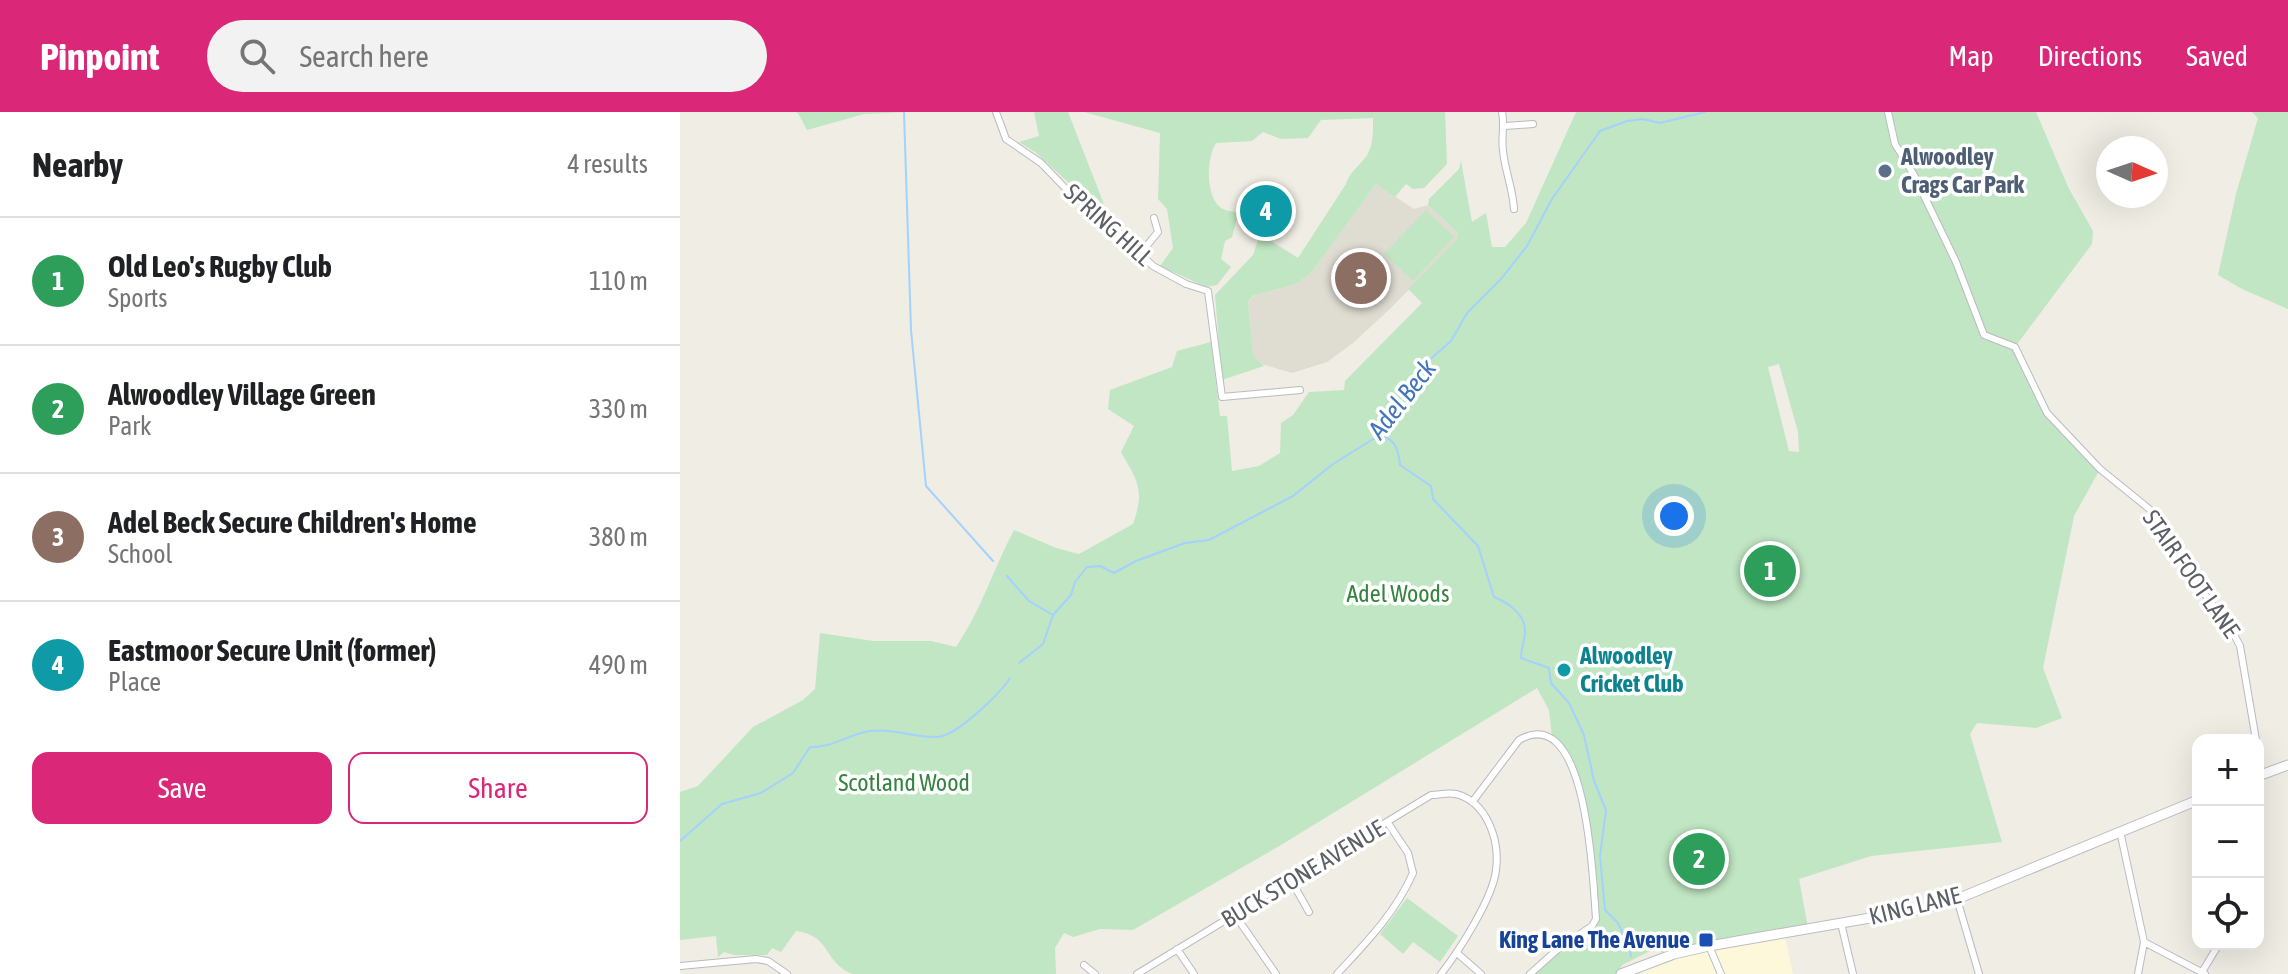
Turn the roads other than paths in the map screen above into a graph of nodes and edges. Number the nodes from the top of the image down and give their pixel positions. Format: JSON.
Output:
{"nodes":[{"id":1,"x":996,"y":112,"type":"edge"},
{"id":2,"x":1502,"y":112,"type":"edge"},
{"id":3,"x":1888,"y":112,"type":"edge"},
{"id":4,"x":1533,"y":124,"type":"dead end"},
{"id":5,"x":1505,"y":126,"type":"junction"},
{"id":6,"x":1514,"y":209,"type":"dead end"},
{"id":7,"x":1154,"y":218,"type":"dead end"},
{"id":8,"x":1140,"y":254,"type":"junction"},
{"id":9,"x":1300,"y":390,"type":"dead end"},
{"id":10,"x":2255,"y":734,"type":"edge"},
{"id":11,"x":2288,"y":765,"type":"edge"},
{"id":12,"x":2264,"y":774,"type":"edge"},
{"id":13,"x":1473,"y":801,"type":"junction"},
{"id":14,"x":2192,"y":802,"type":"edge"},
{"id":15,"x":1388,"y":823,"type":"junction"},
{"id":16,"x":2120,"y":831,"type":"junction"},
{"id":17,"x":1291,"y":880,"type":"junction"},
{"id":18,"x":1957,"y":899,"type":"junction"},
{"id":19,"x":1309,"y":912,"type":"dead end"},
{"id":20,"x":1235,"y":915,"type":"junction"},
{"id":21,"x":1841,"y":923,"type":"junction"},
{"id":22,"x":2144,"y":942,"type":"junction"},
{"id":23,"x":1709,"y":946,"type":"junction"},
{"id":24,"x":1177,"y":949,"type":"junction"},
{"id":25,"x":2216,"y":950,"type":"edge"},
{"id":26,"x":1457,"y":953,"type":"junction"},
{"id":27,"x":1084,"y":965,"type":"dead end"},
{"id":28,"x":680,"y":966,"type":"edge"},
{"id":29,"x":2204,"y":973,"type":"edge"},
{"id":30,"x":787,"y":974,"type":"edge"},
{"id":31,"x":1095,"y":974,"type":"edge"},
{"id":32,"x":1137,"y":974,"type":"edge"},
{"id":33,"x":1194,"y":974,"type":"edge"},
{"id":34,"x":1276,"y":974,"type":"edge"},
{"id":35,"x":1337,"y":974,"type":"edge"},
{"id":36,"x":1441,"y":974,"type":"edge"},
{"id":37,"x":1481,"y":974,"type":"edge"},
{"id":38,"x":1530,"y":974,"type":"edge"},
{"id":39,"x":1621,"y":974,"type":"edge"},
{"id":40,"x":1721,"y":974,"type":"edge"},
{"id":41,"x":1853,"y":974,"type":"edge"},
{"id":42,"x":1979,"y":974,"type":"edge"},
{"id":43,"x":2138,"y":974,"type":"edge"}],
"edges":[{"from":1,"to":8,"type":"street","name":"SPRING HILL"},
{"from":2,"to":5,"type":"street"},
{"from":3,"to":10,"type":"street","name":"STAIR FOOT LANE"},
{"from":4,"to":5,"type":"street"},
{"from":5,"to":6,"type":"street"},
{"from":7,"to":8,"type":"street"},
{"from":8,"to":9,"type":"street","name":"SPRING HILL"},
{"from":11,"to":12,"type":"street"},
{"from":13,"to":15,"type":"street","name":"BUCK STONE AVENUE"},
{"from":13,"to":26,"type":"street"},
{"from":13,"to":38,"type":"street"},
{"from":14,"to":16,"type":"street","name":"KING LANE"},
{"from":15,"to":17,"type":"street","name":"BUCK STONE AVENUE"},
{"from":15,"to":35,"type":"street"},
{"from":16,"to":18,"type":"street","name":"KING LANE"},
{"from":16,"to":22,"type":"street"},
{"from":17,"to":19,"type":"street"},
{"from":17,"to":20,"type":"street","name":"BUCK STONE AVENUE"},
{"from":18,"to":21,"type":"street","name":"KING LANE"},
{"from":18,"to":42,"type":"street"},
{"from":20,"to":24,"type":"street","name":"BUCK STONE AVENUE"},
{"from":20,"to":34,"type":"street"},
{"from":21,"to":23,"type":"street","name":"KING LANE"},
{"from":21,"to":41,"type":"street"},
{"from":22,"to":29,"type":"street"},
{"from":22,"to":43,"type":"street"},
{"from":23,"to":39,"type":"street","name":"KING LANE"},
{"from":23,"to":40,"type":"street"},
{"from":24,"to":32,"type":"street","name":"BUCK STONE AVENUE"},
{"from":24,"to":33,"type":"street"},
{"from":25,"to":29,"type":"street"},
{"from":26,"to":36,"type":"street"},
{"from":26,"to":37,"type":"street"},
{"from":27,"to":31,"type":"street"},
{"from":28,"to":30,"type":"street"}]}
